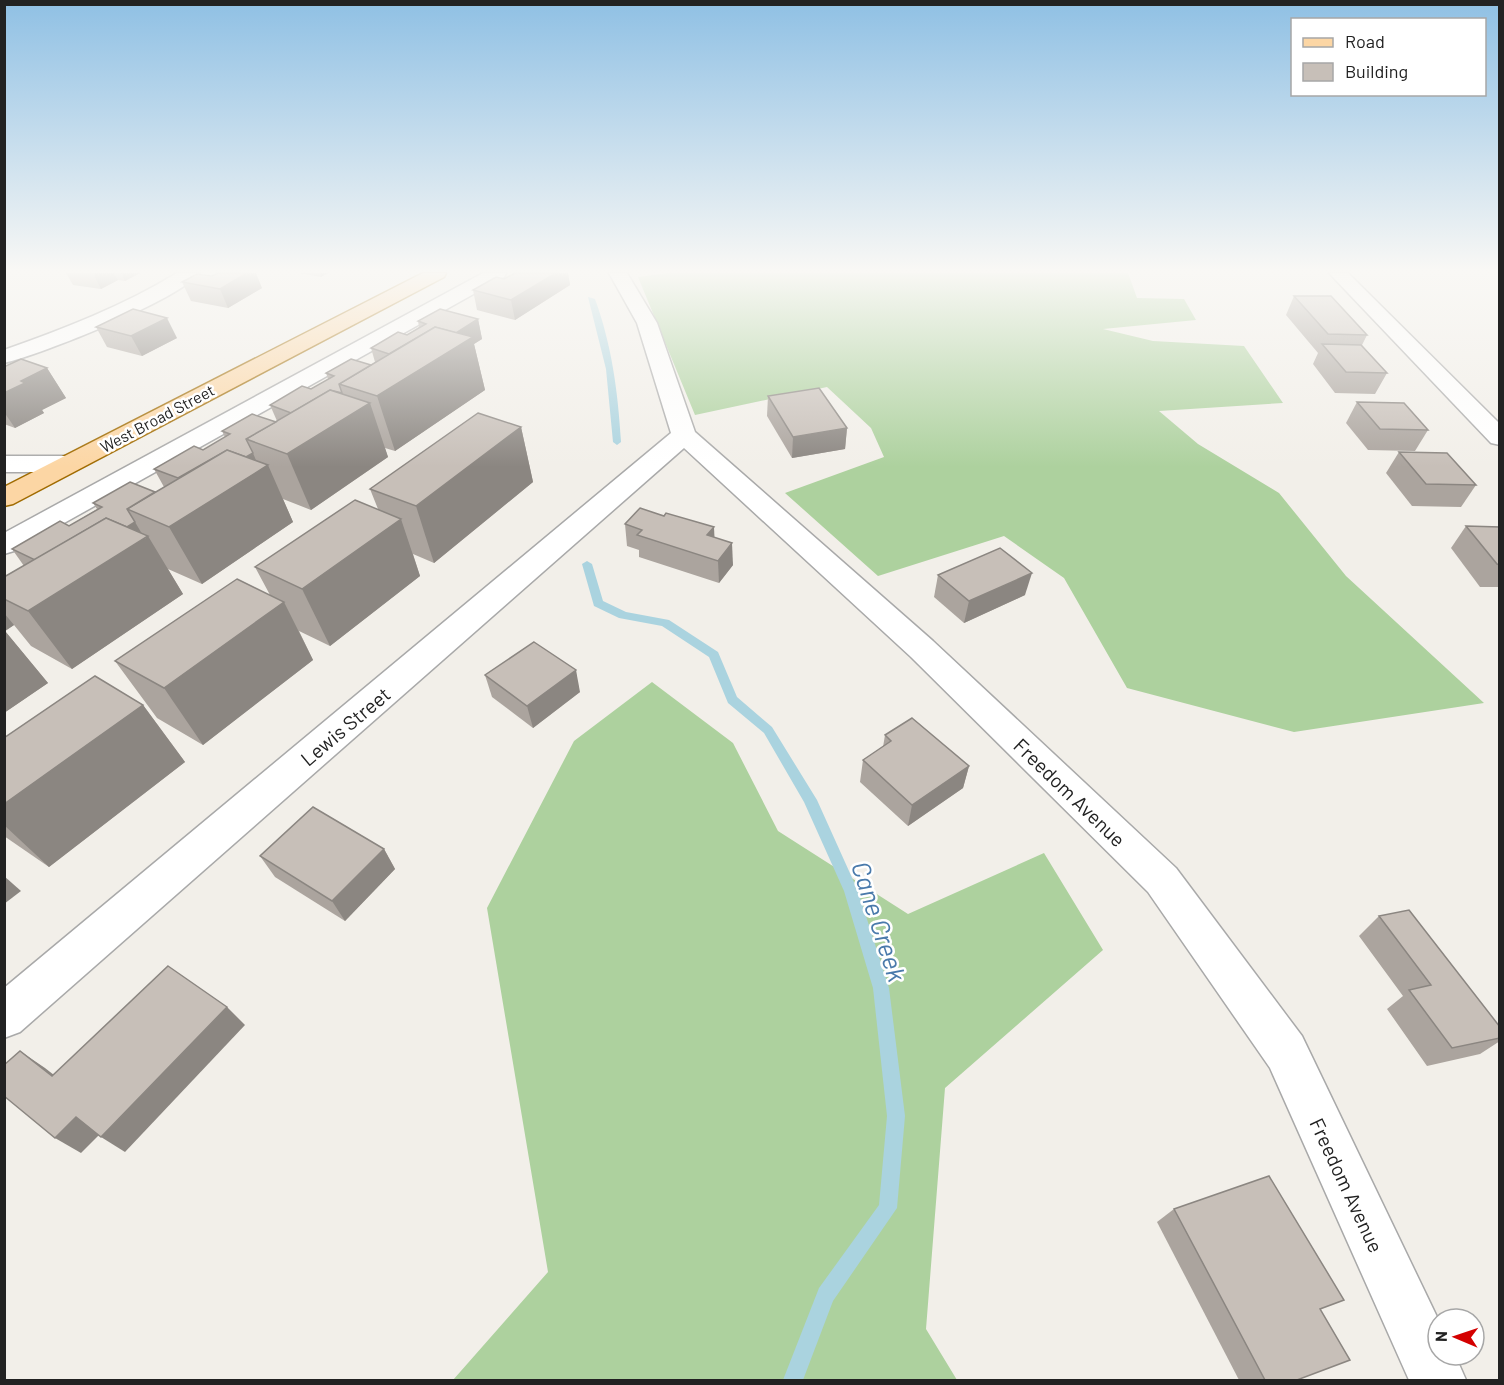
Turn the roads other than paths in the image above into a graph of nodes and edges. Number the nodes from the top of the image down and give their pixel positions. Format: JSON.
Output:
{"nodes":[{"id":1,"x":59,"y":338,"type":"edge"},
{"id":2,"x":311,"y":338,"type":"edge"},
{"id":3,"x":381,"y":338,"type":"edge"},
{"id":4,"x":651,"y":338,"type":"edge"},
{"id":5,"x":1401,"y":338,"type":"edge"},
{"id":6,"x":289,"y":349,"type":"junction"},
{"id":7,"x":4,"y":357,"type":"edge"},
{"id":8,"x":333,"y":364,"type":"junction"},
{"id":9,"x":684,"y":435,"type":"junction"},
{"id":10,"x":1500,"y":438,"type":"edge"},
{"id":11,"x":4,"y":464,"type":"edge"},
{"id":12,"x":69,"y":464,"type":"junction"},
{"id":13,"x":4,"y":498,"type":"edge"},
{"id":14,"x":4,"y":545,"type":"edge"},
{"id":15,"x":4,"y":1017,"type":"edge"},
{"id":16,"x":1438,"y":1380,"type":"edge"}],
"edges":[{"from":1,"to":7,"type":"street"},
{"from":2,"to":6,"type":"main road","name":"West Broad Street"},
{"from":3,"to":8,"type":"street"},
{"from":4,"to":9,"type":"street","name":"Freedom Avenue"},
{"from":5,"to":10,"type":"street"},
{"from":6,"to":8,"type":"street"},
{"from":6,"to":12,"type":"main road","name":"West Broad Street"},
{"from":8,"to":14,"type":"street"},
{"from":9,"to":15,"type":"street","name":"Lewis Street"},
{"from":9,"to":16,"type":"street","name":"Freedom Avenue"},
{"from":11,"to":12,"type":"street"},
{"from":12,"to":13,"type":"main road","name":"West Broad Street"}]}
